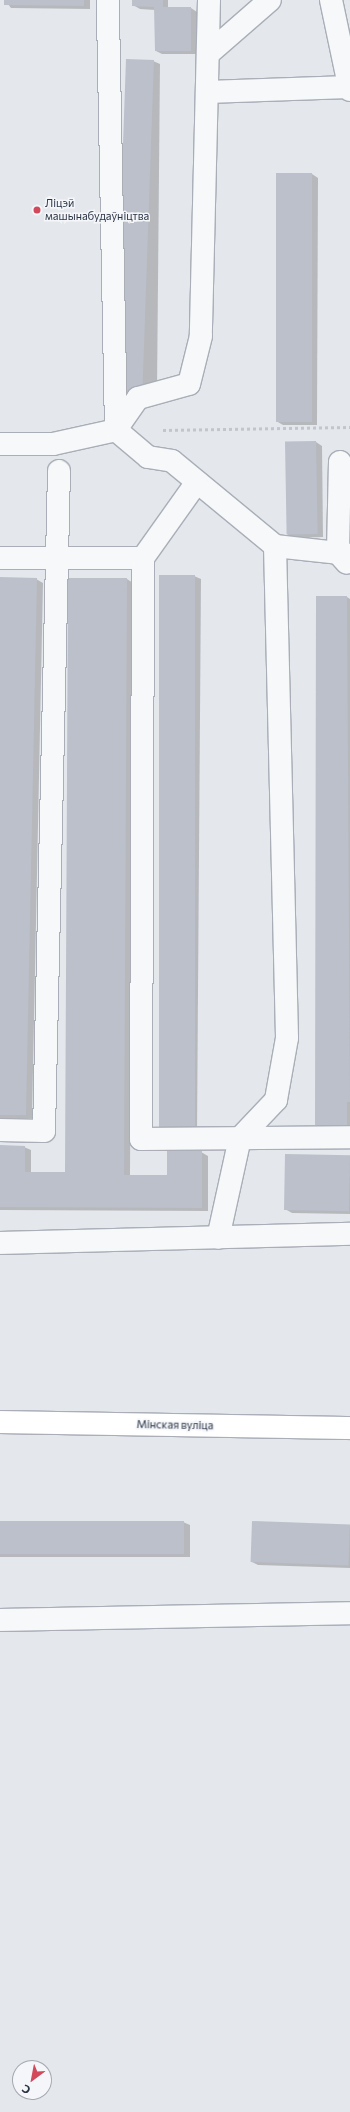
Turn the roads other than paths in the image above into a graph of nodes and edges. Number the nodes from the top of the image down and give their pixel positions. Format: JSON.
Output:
{"nodes":[{"id":1,"x":108,"y":0,"type":"edge"},
{"id":2,"x":209,"y":0,"type":"edge"},
{"id":3,"x":270,"y":0,"type":"edge"},
{"id":4,"x":330,"y":0,"type":"edge"},
{"id":5,"x":208,"y":54,"type":"junction"},
{"id":6,"x":350,"y":89,"type":"edge"},
{"id":7,"x":207,"y":92,"type":"junction"},
{"id":8,"x":116,"y":430,"type":"junction"},
{"id":9,"x":0,"y":444,"type":"edge"},
{"id":10,"x":340,"y":462,"type":"dead end"},
{"id":11,"x":59,"y":471,"type":"dead end"},
{"id":12,"x":196,"y":482,"type":"junction"},
{"id":13,"x":275,"y":546,"type":"junction"},
{"id":14,"x":0,"y":558,"type":"edge"},
{"id":15,"x":142,"y":558,"type":"junction"},
{"id":16,"x":346,"y":558,"type":"edge"},
{"id":17,"x":59,"y":559,"type":"junction"},
{"id":18,"x":0,"y":1130,"type":"edge"},
{"id":19,"x":350,"y":1137,"type":"edge"},
{"id":20,"x":240,"y":1138,"type":"junction"},
{"id":21,"x":350,"y":1234,"type":"edge"},
{"id":22,"x":218,"y":1238,"type":"junction"},
{"id":23,"x":0,"y":1243,"type":"edge"},
{"id":24,"x":0,"y":1422,"type":"edge"},
{"id":25,"x":350,"y":1428,"type":"edge"},
{"id":26,"x":350,"y":1613,"type":"edge"},
{"id":27,"x":0,"y":1620,"type":"edge"}],
"edges":[{"from":1,"to":8,"type":"street"},
{"from":2,"to":5,"type":"street"},
{"from":3,"to":5,"type":"street"},
{"from":4,"to":6,"type":"street"},
{"from":5,"to":7,"type":"street"},
{"from":6,"to":7,"type":"street"},
{"from":7,"to":8,"type":"street"},
{"from":8,"to":9,"type":"street"},
{"from":8,"to":12,"type":"street"},
{"from":10,"to":16,"type":"street"},
{"from":11,"to":17,"type":"street"},
{"from":12,"to":13,"type":"street"},
{"from":12,"to":15,"type":"street"},
{"from":13,"to":16,"type":"street"},
{"from":13,"to":20,"type":"street"},
{"from":14,"to":17,"type":"street"},
{"from":15,"to":17,"type":"street"},
{"from":15,"to":20,"type":"street"},
{"from":17,"to":18,"type":"street"},
{"from":19,"to":20,"type":"street"},
{"from":20,"to":22,"type":"street"},
{"from":21,"to":22,"type":"street"},
{"from":22,"to":23,"type":"street"},
{"from":24,"to":25,"type":"main road","name":"Мінская вуліца"},
{"from":26,"to":27,"type":"street"}]}
